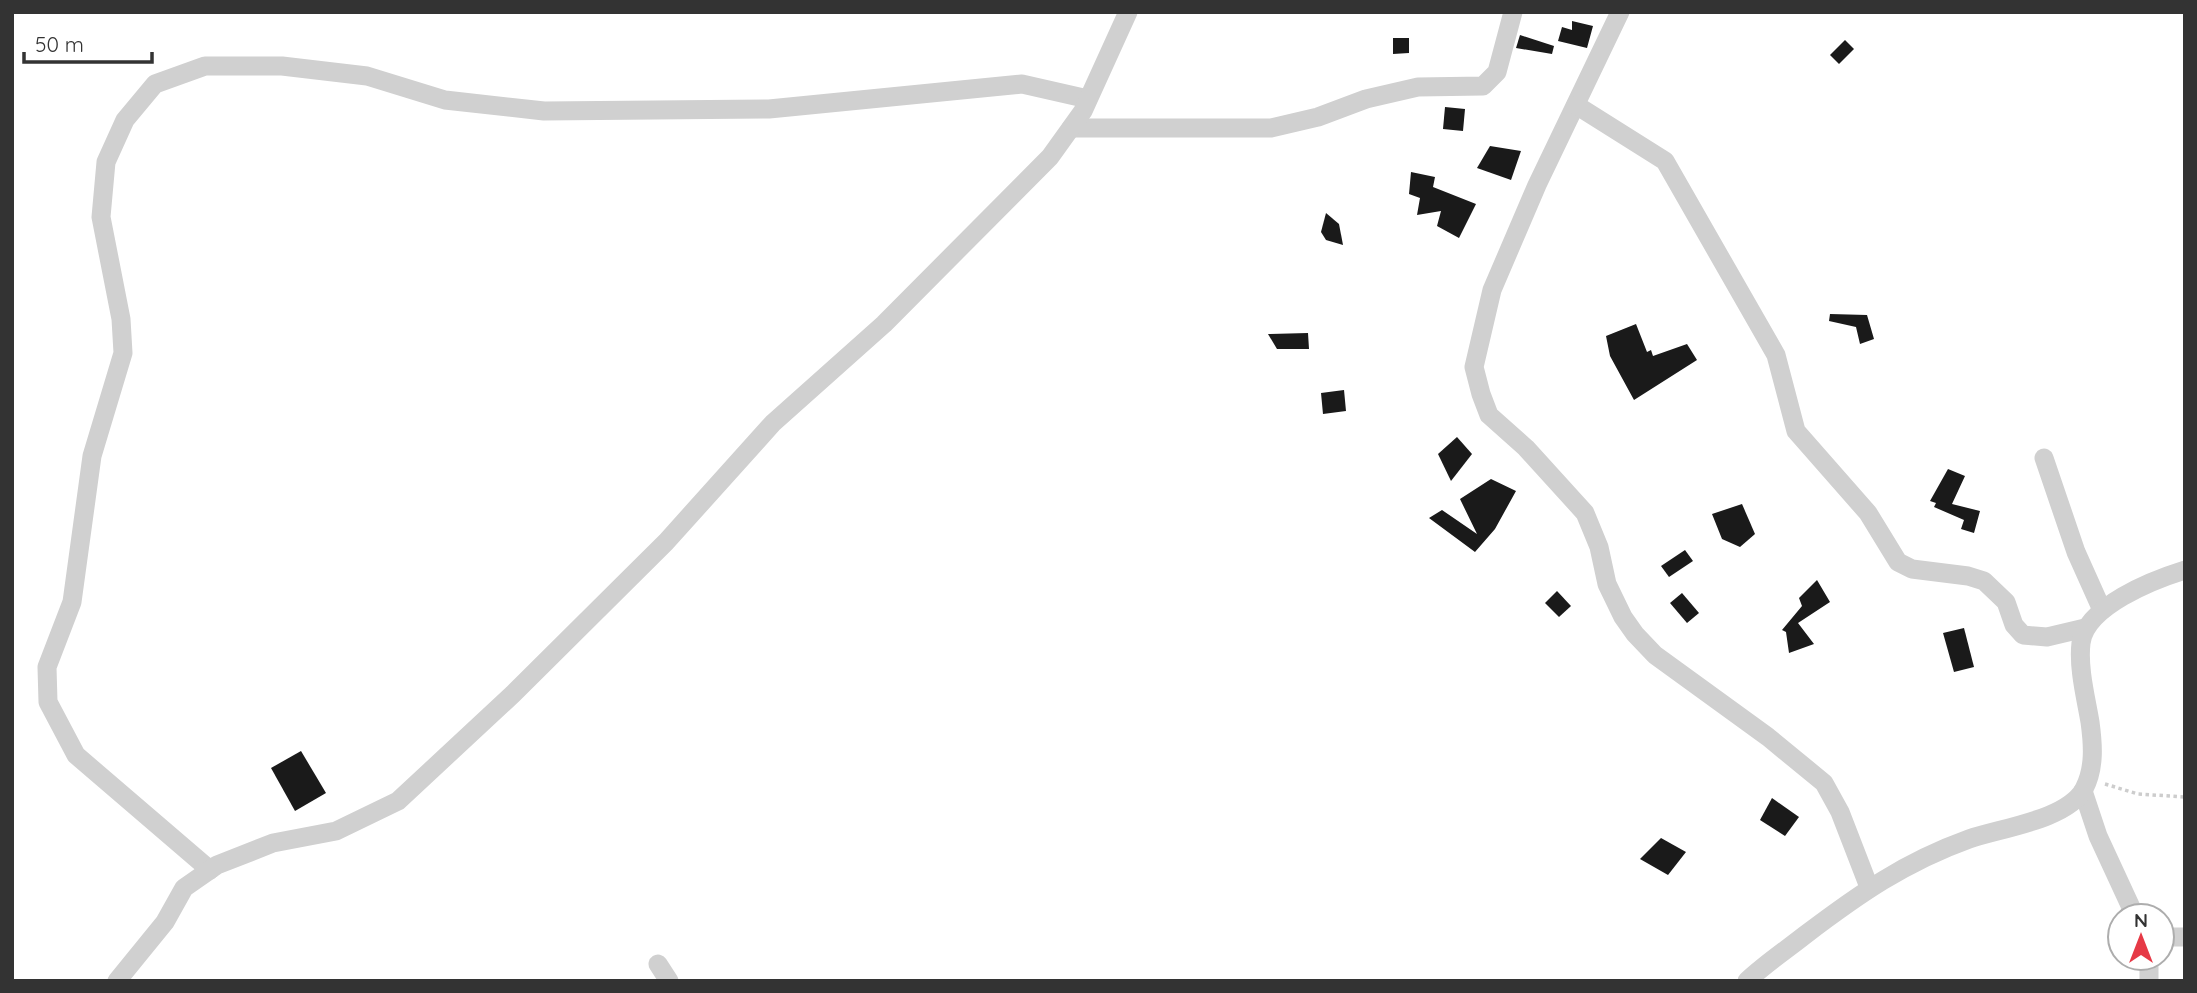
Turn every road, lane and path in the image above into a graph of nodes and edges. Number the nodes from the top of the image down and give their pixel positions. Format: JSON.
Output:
{"nodes":[{"id":1,"x":1128,"y":12,"type":"edge"},
{"id":2,"x":1513,"y":12,"type":"edge"},
{"id":3,"x":1620,"y":12,"type":"edge"},
{"id":4,"x":1088,"y":99,"type":"junction"},
{"id":5,"x":1576,"y":105,"type":"junction"},
{"id":6,"x":1071,"y":128,"type":"junction"},
{"id":7,"x":2044,"y":458,"type":"dead end"},
{"id":8,"x":2185,"y":570,"type":"edge"},
{"id":9,"x":2102,"y":610,"type":"junction"},
{"id":10,"x":2085,"y":628,"type":"junction"},
{"id":11,"x":2085,"y":784,"type":"junction"},
{"id":12,"x":2185,"y":797,"type":"edge"},
{"id":13,"x":210,"y":870,"type":"junction"},
{"id":14,"x":1869,"y":887,"type":"junction"},
{"id":15,"x":2129,"y":902,"type":"edge"},
{"id":16,"x":117,"y":981,"type":"edge"},
{"id":17,"x":1747,"y":981,"type":"edge"}],
"edges":[{"from":1,"to":4,"type":"street"},
{"from":2,"to":6,"type":"street"},
{"from":3,"to":5,"type":"street"},
{"from":4,"to":6,"type":"street"},
{"from":4,"to":13,"type":"street"},
{"from":5,"to":10,"type":"street"},
{"from":5,"to":14,"type":"street"},
{"from":6,"to":13,"type":"street"},
{"from":7,"to":9,"type":"street"},
{"from":8,"to":9,"type":"street"},
{"from":9,"to":10,"type":"street"},
{"from":10,"to":11,"type":"street"},
{"from":11,"to":12,"type":"path"},
{"from":11,"to":14,"type":"street"},
{"from":11,"to":15,"type":"street"},
{"from":13,"to":16,"type":"street"},
{"from":14,"to":17,"type":"street"}]}
